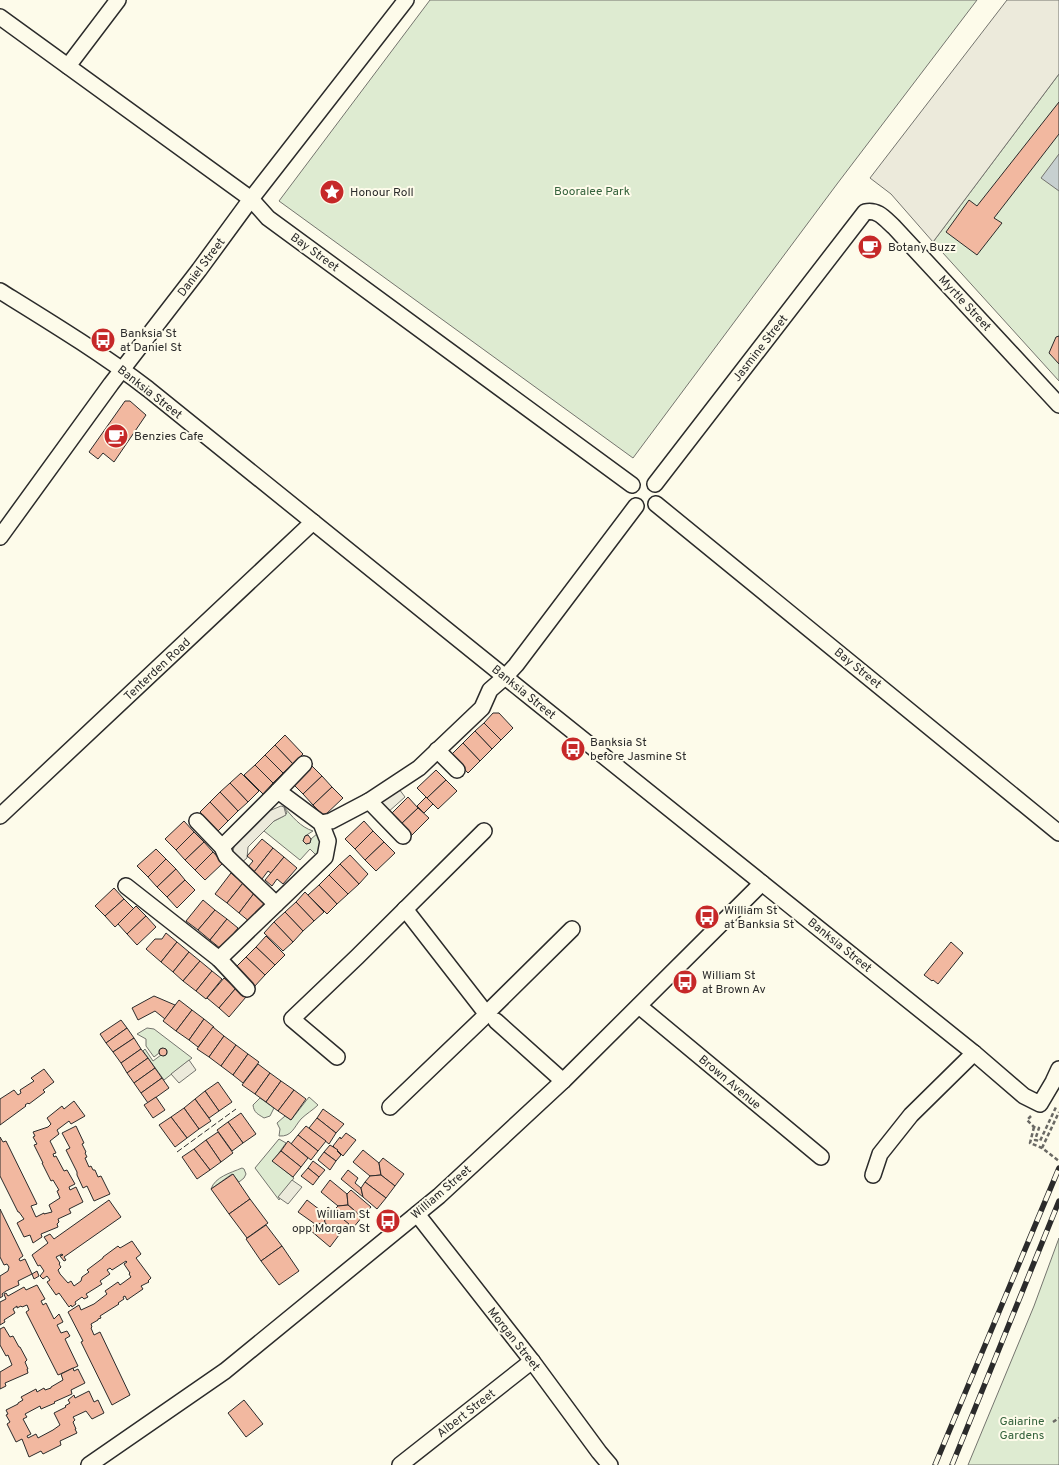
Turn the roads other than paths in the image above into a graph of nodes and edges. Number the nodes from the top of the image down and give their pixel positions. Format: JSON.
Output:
{"nodes":[{"id":1,"x":118,"y":0,"type":"edge"},
{"id":2,"x":406,"y":0,"type":"edge"},
{"id":3,"x":0,"y":16,"type":"edge"},
{"id":4,"x":68,"y":66,"type":"junction"},
{"id":5,"x":250,"y":200,"type":"junction"},
{"id":6,"x":865,"y":212,"type":"joint"},
{"id":7,"x":0,"y":291,"type":"edge"},
{"id":8,"x":122,"y":370,"type":"junction"},
{"id":9,"x":1059,"y":405,"type":"edge"},
{"id":10,"x":655,"y":484,"type":"junction"},
{"id":11,"x":632,"y":485,"type":"junction"},
{"id":12,"x":656,"y":504,"type":"junction"},
{"id":13,"x":636,"y":506,"type":"junction"},
{"id":14,"x":312,"y":522,"type":"junction"},
{"id":15,"x":0,"y":537,"type":"edge"},
{"id":16,"x":505,"y":677,"type":"junction"},
{"id":17,"x":437,"y":750,"type":"junction"},
{"id":18,"x":304,"y":764,"type":"dead end"},
{"id":19,"x":457,"y":770,"type":"dead end"},
{"id":20,"x":278,"y":791,"type":"junction"},
{"id":21,"x":369,"y":802,"type":"junction"},
{"id":22,"x":0,"y":816,"type":"edge"},
{"id":23,"x":197,"y":822,"type":"dead end"},
{"id":24,"x":321,"y":823,"type":"junction"},
{"id":25,"x":484,"y":831,"type":"dead end"},
{"id":26,"x":1059,"y":832,"type":"edge"},
{"id":27,"x":403,"y":836,"type":"dead end"},
{"id":28,"x":222,"y":847,"type":"junction"},
{"id":29,"x":762,"y":883,"type":"junction"},
{"id":30,"x":126,"y":886,"type":"dead end"},
{"id":31,"x":276,"y":904,"type":"junction"},
{"id":32,"x":405,"y":909,"type":"junction"},
{"id":33,"x":572,"y":928,"type":"dead end"},
{"id":34,"x":219,"y":959,"type":"junction"},
{"id":35,"x":248,"y":989,"type":"dead end"},
{"id":36,"x":639,"y":1006,"type":"junction"},
{"id":37,"x":489,"y":1015,"type":"junction"},
{"id":38,"x":974,"y":1054,"type":"junction"},
{"id":39,"x":337,"y":1057,"type":"dead end"},
{"id":40,"x":1059,"y":1069,"type":"edge"},
{"id":41,"x":563,"y":1081,"type":"junction"},
{"id":42,"x":390,"y":1107,"type":"dead end"},
{"id":43,"x":821,"y":1158,"type":"dead end"},
{"id":44,"x":873,"y":1175,"type":"dead end"},
{"id":45,"x":417,"y":1214,"type":"junction"},
{"id":46,"x":532,"y":1361,"type":"junction"},
{"id":47,"x":88,"y":1465,"type":"edge"},
{"id":48,"x":400,"y":1465,"type":"edge"},
{"id":49,"x":610,"y":1465,"type":"edge"}],
"edges":[{"from":1,"to":4,"type":"street"},
{"from":2,"to":5,"type":"street","name":"Daniel Street"},
{"from":3,"to":4,"type":"street","name":"Bay Street"},
{"from":4,"to":5,"type":"street","name":"Bay Street"},
{"from":5,"to":8,"type":"street","name":"Daniel Street"},
{"from":5,"to":11,"type":"street","name":"Bay Street"},
{"from":6,"to":9,"type":"street","name":"Myrtle Street"},
{"from":6,"to":10,"type":"street","name":"Jasmine Street"},
{"from":7,"to":8,"type":"street","name":"Banksia Street"},
{"from":8,"to":14,"type":"street","name":"Banksia Street"},
{"from":8,"to":15,"type":"street","name":"Daniel Street"},
{"from":10,"to":11,"type":"street"},
{"from":10,"to":12,"type":"street"},
{"from":11,"to":13,"type":"street"},
{"from":12,"to":13,"type":"street"},
{"from":12,"to":26,"type":"street","name":"Bay Street"},
{"from":13,"to":16,"type":"street"},
{"from":14,"to":16,"type":"street","name":"Banksia Street"},
{"from":14,"to":22,"type":"street","name":"Tenterden Road"},
{"from":16,"to":17,"type":"street"},
{"from":16,"to":29,"type":"street","name":"Banksia Street"},
{"from":17,"to":19,"type":"street"},
{"from":17,"to":21,"type":"street"},
{"from":18,"to":20,"type":"street"},
{"from":20,"to":24,"type":"street"},
{"from":20,"to":28,"type":"street"},
{"from":21,"to":24,"type":"street"},
{"from":21,"to":27,"type":"street"},
{"from":23,"to":28,"type":"street"},
{"from":24,"to":31,"type":"street"},
{"from":25,"to":32,"type":"street"},
{"from":28,"to":31,"type":"street"},
{"from":29,"to":36,"type":"street","name":"William Street"},
{"from":29,"to":38,"type":"street","name":"Banksia Street"},
{"from":30,"to":34,"type":"street"},
{"from":31,"to":34,"type":"street"},
{"from":32,"to":37,"type":"street"},
{"from":32,"to":39,"type":"street"},
{"from":33,"to":37,"type":"street"},
{"from":34,"to":35,"type":"street"},
{"from":36,"to":41,"type":"street","name":"William Street"},
{"from":36,"to":43,"type":"street","name":"Brown Avenue"},
{"from":37,"to":41,"type":"street"},
{"from":37,"to":42,"type":"street"},
{"from":38,"to":40,"type":"street","name":"Banksia Street"},
{"from":38,"to":44,"type":"street"},
{"from":41,"to":45,"type":"street","name":"William Street"},
{"from":45,"to":46,"type":"street","name":"Morgan Street"},
{"from":45,"to":47,"type":"street","name":"William Street"},
{"from":46,"to":48,"type":"street","name":"Albert Street"},
{"from":46,"to":49,"type":"street","name":"Morgan Street"}]}
